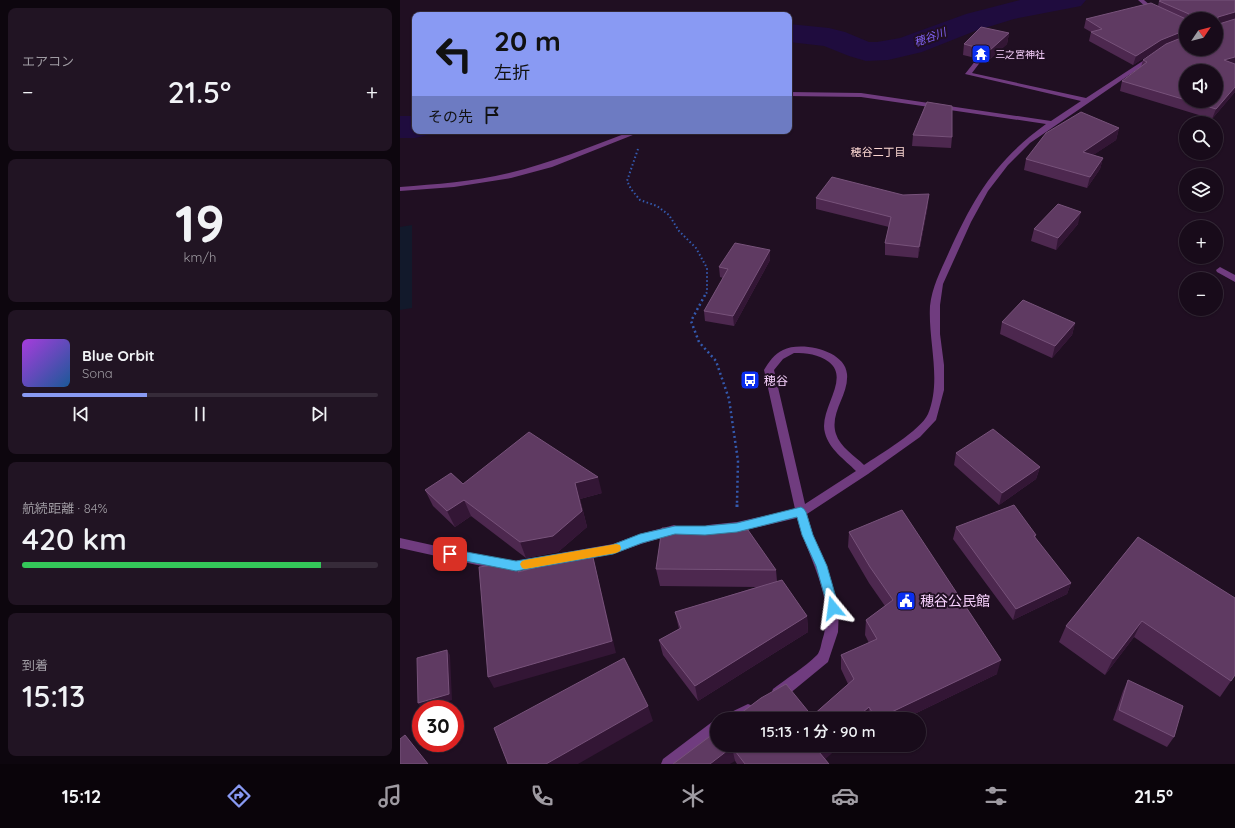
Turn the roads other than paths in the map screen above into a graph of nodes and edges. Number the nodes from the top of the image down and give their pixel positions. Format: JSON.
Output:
{"nodes":[{"id":1,"x":1142,"y":0,"type":"edge"},
{"id":2,"x":1159,"y":14,"type":"edge"},
{"id":3,"x":1161,"y":51,"type":"edge"},
{"id":4,"x":978,"y":61,"type":"edge"},
{"id":5,"x":792,"y":94,"type":"edge"},
{"id":6,"x":1086,"y":100,"type":"junction"},
{"id":7,"x":1052,"y":123,"type":"junction"},
{"id":8,"x":631,"y":134,"type":"edge"},
{"id":9,"x":400,"y":189,"type":"edge"},
{"id":10,"x":1220,"y":270,"type":"dead end"},
{"id":11,"x":1235,"y":279,"type":"edge"},
{"id":12,"x":864,"y":471,"type":"junction"},
{"id":13,"x":801,"y":512,"type":"junction"},
{"id":14,"x":682,"y":530,"type":"edge"},
{"id":15,"x":698,"y":530,"type":"edge"},
{"id":16,"x":400,"y":543,"type":"edge"},
{"id":17,"x":770,"y":699,"type":"edge"},
{"id":18,"x":757,"y":706,"type":"edge"},
{"id":19,"x":745,"y":712,"type":"edge"},
{"id":20,"x":710,"y":732,"type":"edge"},
{"id":21,"x":668,"y":764,"type":"edge"}],
"edges":[{"from":1,"to":2,"type":"street"},
{"from":3,"to":6,"type":"street"},
{"from":4,"to":6,"type":"street"},
{"from":5,"to":7,"type":"street"},
{"from":6,"to":7,"type":"street"},
{"from":7,"to":12,"type":"street"},
{"from":8,"to":9,"type":"street"},
{"from":10,"to":11,"type":"street"},
{"from":12,"to":13,"type":"street"},
{"from":12,"to":13,"type":"street"},
{"from":13,"to":15,"type":"street"},
{"from":13,"to":17,"type":"street"},
{"from":14,"to":16,"type":"street"},
{"from":18,"to":19,"type":"street"},
{"from":20,"to":21,"type":"street"}]}
